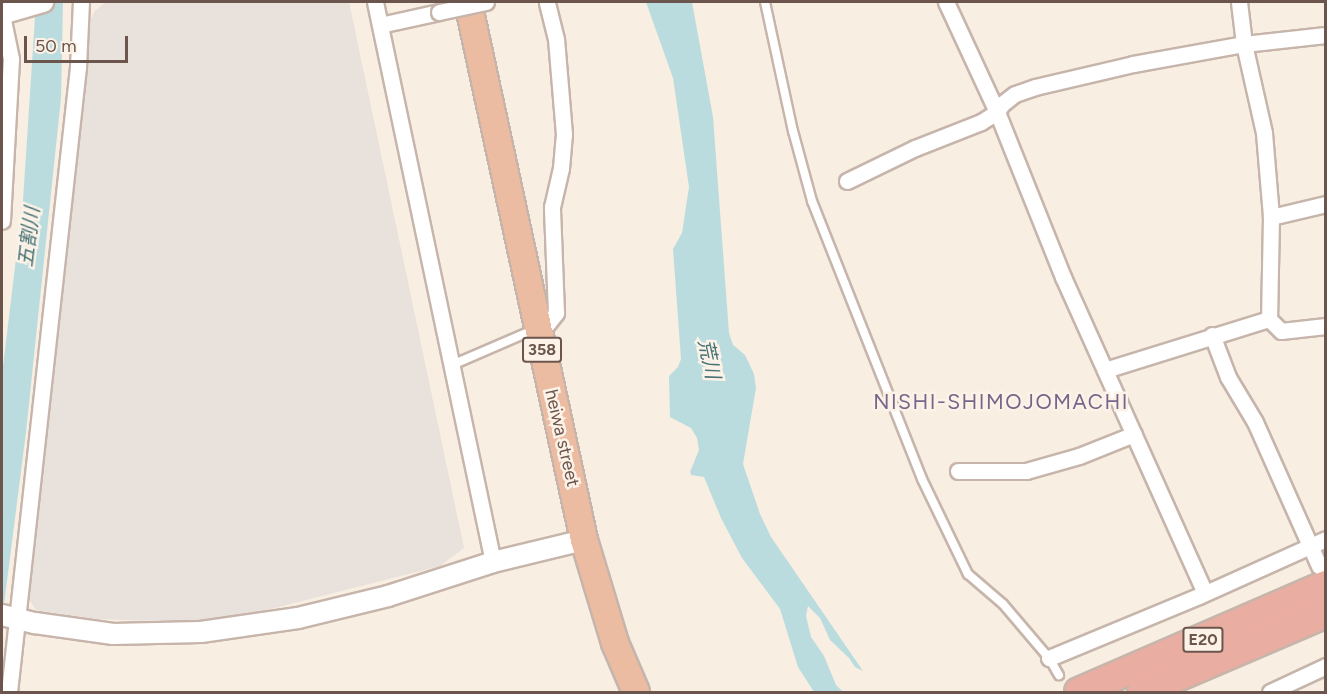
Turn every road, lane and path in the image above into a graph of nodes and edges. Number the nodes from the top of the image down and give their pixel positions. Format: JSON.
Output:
{"nodes":[{"id":1,"x":43,"y":2,"type":"edge"},
{"id":2,"x":81,"y":2,"type":"edge"},
{"id":3,"x":375,"y":2,"type":"edge"},
{"id":4,"x":468,"y":2,"type":"edge"},
{"id":5,"x":486,"y":2,"type":"edge"},
{"id":6,"x":547,"y":2,"type":"edge"},
{"id":7,"x":765,"y":2,"type":"edge"},
{"id":8,"x":946,"y":2,"type":"edge"},
{"id":9,"x":1239,"y":2,"type":"edge"},
{"id":10,"x":2,"y":14,"type":"edge"},
{"id":11,"x":380,"y":25,"type":"junction"},
{"id":12,"x":1326,"y":35,"type":"edge"},
{"id":13,"x":1244,"y":44,"type":"junction"},
{"id":14,"x":997,"y":112,"type":"junction"},
{"id":15,"x":847,"y":181,"type":"dead end"},
{"id":16,"x":1326,"y":204,"type":"edge"},
{"id":17,"x":1271,"y":217,"type":"junction"},
{"id":18,"x":2,"y":221,"type":"edge"},
{"id":19,"x":1269,"y":319,"type":"junction"},
{"id":20,"x":1326,"y":326,"type":"edge"},
{"id":21,"x":537,"y":328,"type":"junction"},
{"id":22,"x":1212,"y":335,"type":"junction"},
{"id":23,"x":452,"y":365,"type":"junction"},
{"id":24,"x":1105,"y":370,"type":"junction"},
{"id":25,"x":1134,"y":434,"type":"junction"},
{"id":26,"x":958,"y":471,"type":"dead end"},
{"id":27,"x":1326,"y":538,"type":"edge"},
{"id":28,"x":584,"y":540,"type":"junction"},
{"id":29,"x":1309,"y":546,"type":"junction"},
{"id":30,"x":493,"y":562,"type":"junction"},
{"id":31,"x":1322,"y":576,"type":"edge"},
{"id":32,"x":1205,"y":593,"type":"junction"},
{"id":33,"x":1326,"y":612,"type":"edge"},
{"id":34,"x":9,"y":617,"type":"edge"},
{"id":35,"x":1049,"y":657,"type":"junction"},
{"id":36,"x":1326,"y":666,"type":"edge"},
{"id":37,"x":1069,"y":684,"type":"edge"},
{"id":38,"x":9,"y":693,"type":"edge"},
{"id":39,"x":636,"y":693,"type":"edge"},
{"id":40,"x":1142,"y":693,"type":"edge"},
{"id":41,"x":1270,"y":693,"type":"edge"}],
"edges":[{"from":1,"to":10,"type":"street"},
{"from":2,"to":34,"type":"street"},
{"from":3,"to":11,"type":"street"},
{"from":4,"to":21,"type":"highway","name":"heiwa street","number":"358"},
{"from":5,"to":11,"type":"street","bridge":true},
{"from":6,"to":21,"type":"street"},
{"from":7,"to":35,"type":"lane"},
{"from":8,"to":14,"type":"street"},
{"from":9,"to":13,"type":"street"},
{"from":10,"to":18,"type":"street"},
{"from":11,"to":23,"type":"street"},
{"from":12,"to":13,"type":"street"},
{"from":13,"to":14,"type":"street"},
{"from":13,"to":17,"type":"street"},
{"from":14,"to":15,"type":"street"},
{"from":14,"to":24,"type":"street"},
{"from":16,"to":17,"type":"street"},
{"from":17,"to":19,"type":"street"},
{"from":19,"to":20,"type":"street"},
{"from":19,"to":22,"type":"street"},
{"from":21,"to":23,"type":"lane"},
{"from":21,"to":28,"type":"highway","name":"heiwa street","number":"358"},
{"from":22,"to":24,"type":"street"},
{"from":22,"to":29,"type":"street"},
{"from":23,"to":30,"type":"street"},
{"from":24,"to":25,"type":"street"},
{"from":25,"to":26,"type":"street"},
{"from":25,"to":32,"type":"street"},
{"from":27,"to":29,"type":"street"},
{"from":28,"to":30,"type":"street"},
{"from":28,"to":39,"type":"highway","name":"heiwa street","number":"358"},
{"from":29,"to":31,"type":"street"},
{"from":29,"to":32,"type":"street"},
{"from":30,"to":34,"type":"street"},
{"from":31,"to":37,"type":"highway","number":"E20"},
{"from":32,"to":35,"type":"street"},
{"from":33,"to":40,"type":"highway","number":"E20"},
{"from":34,"to":38,"type":"street"},
{"from":35,"to":37,"type":"lane"},
{"from":36,"to":41,"type":"street"}]}
